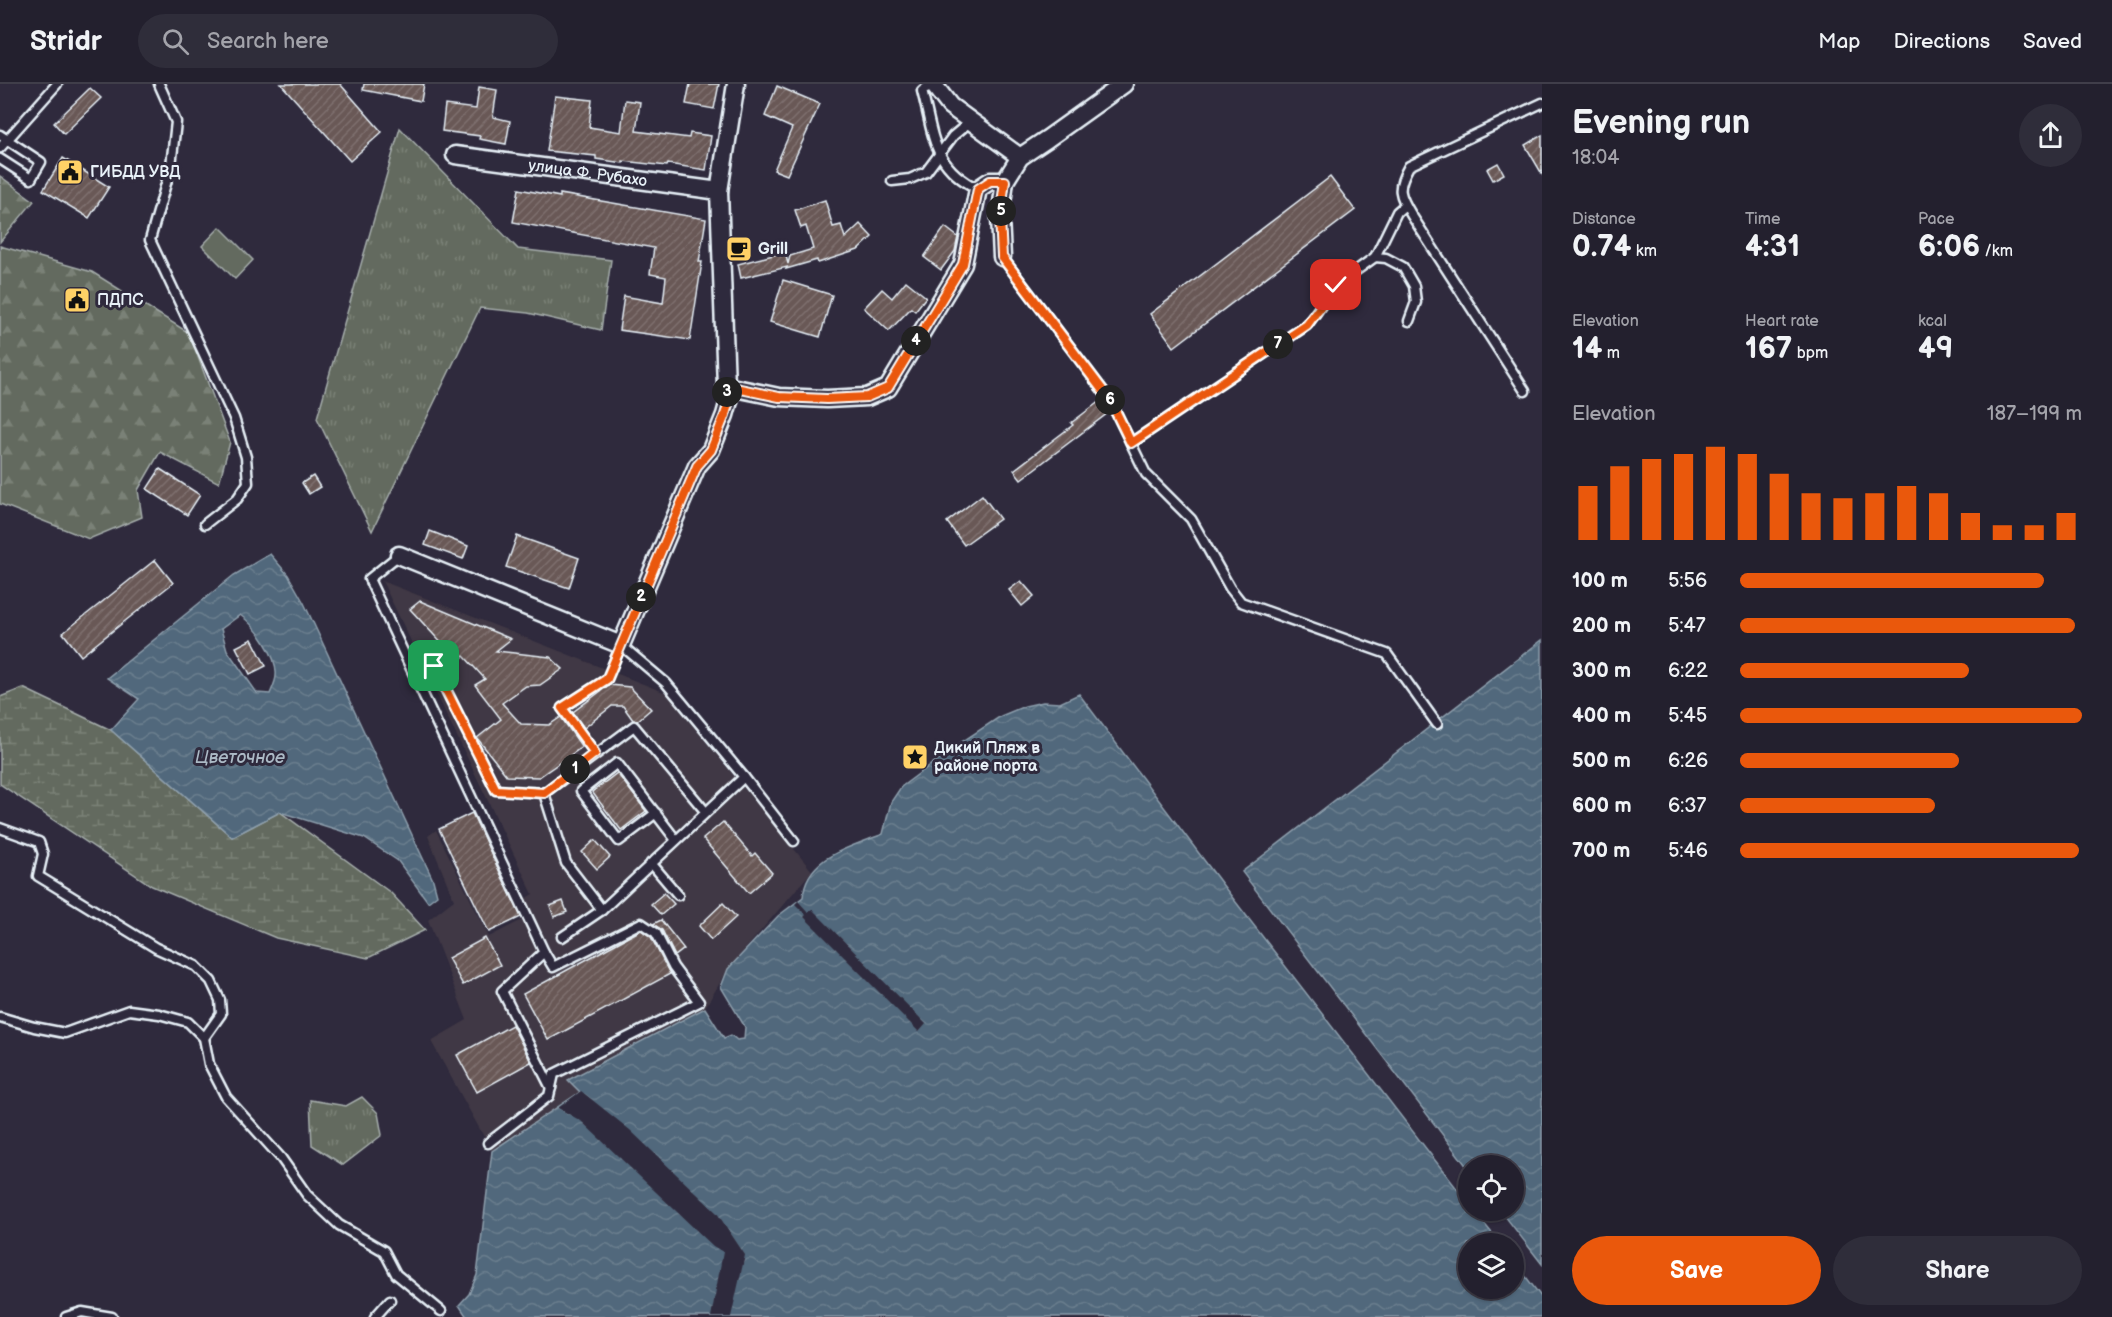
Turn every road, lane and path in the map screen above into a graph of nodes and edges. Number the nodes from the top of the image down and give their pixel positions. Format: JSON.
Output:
{"nodes":[{"id":1,"x":57,"y":84,"type":"edge"},
{"id":2,"x":159,"y":84,"type":"edge"},
{"id":3,"x":736,"y":84,"type":"edge"},
{"id":4,"x":932,"y":84,"type":"edge"},
{"id":5,"x":1124,"y":84,"type":"edge"},
{"id":6,"x":1542,"y":103,"type":"edge"},
{"id":7,"x":972,"y":121,"type":"junction"},
{"id":8,"x":3,"y":137,"type":"edge"},
{"id":9,"x":0,"y":148,"type":"edge"},
{"id":10,"x":455,"y":154,"type":"dead end"},
{"id":11,"x":938,"y":154,"type":"junction"},
{"id":12,"x":1020,"y":157,"type":"junction"},
{"id":13,"x":0,"y":159,"type":"edge"},
{"id":14,"x":892,"y":181,"type":"dead end"},
{"id":15,"x":1005,"y":181,"type":"junction"},
{"id":16,"x":978,"y":189,"type":"junction"},
{"id":17,"x":720,"y":191,"type":"junction"},
{"id":18,"x":1405,"y":205,"type":"junction"},
{"id":19,"x":1002,"y":257,"type":"joint"},
{"id":20,"x":1375,"y":257,"type":"junction"},
{"id":21,"x":1409,"y":321,"type":"dead end"},
{"id":22,"x":726,"y":386,"type":"junction"},
{"id":23,"x":1525,"y":391,"type":"dead end"},
{"id":24,"x":1131,"y":443,"type":"junction"},
{"id":25,"x":205,"y":524,"type":"dead end"},
{"id":26,"x":399,"y":555,"type":"joint"},
{"id":27,"x":621,"y":645,"type":"junction"},
{"id":28,"x":434,"y":666,"type":"dead end"},
{"id":29,"x":1437,"y":724,"type":"dead end"},
{"id":30,"x":595,"y":753,"type":"junction"},
{"id":31,"x":744,"y":777,"type":"junction"},
{"id":32,"x":544,"y":793,"type":"junction"},
{"id":33,"x":705,"y":811,"type":"junction"},
{"id":34,"x":656,"y":813,"type":"junction"},
{"id":35,"x":0,"y":828,"type":"edge"},
{"id":36,"x":675,"y":840,"type":"junction"},
{"id":37,"x":794,"y":841,"type":"dead end"},
{"id":38,"x":651,"y":863,"type":"junction"},
{"id":39,"x":678,"y":895,"type":"dead end"},
{"id":40,"x":602,"y":910,"type":"junction"},
{"id":41,"x":562,"y":937,"type":"dead end"},
{"id":42,"x":544,"y":952,"type":"junction"},
{"id":43,"x":0,"y":1017,"type":"edge"},
{"id":44,"x":204,"y":1038,"type":"junction"},
{"id":45,"x":551,"y":1088,"type":"junction"},
{"id":46,"x":488,"y":1143,"type":"dead end"},
{"id":47,"x":390,"y":1300,"type":"dead end"},
{"id":48,"x":441,"y":1311,"type":"dead end"},
{"id":49,"x":66,"y":1317,"type":"edge"},
{"id":50,"x":112,"y":1317,"type":"edge"},
{"id":51,"x":375,"y":1317,"type":"edge"}],
"edges":[{"from":1,"to":8,"type":"lane"},
{"from":2,"to":25,"type":"lane"},
{"from":3,"to":17,"type":"street"},
{"from":4,"to":7,"type":"street"},
{"from":4,"to":11,"type":"lane"},
{"from":5,"to":12,"type":"street"},
{"from":6,"to":18,"type":"lane"},
{"from":7,"to":11,"type":"lane"},
{"from":7,"to":12,"type":"street"},
{"from":8,"to":9,"type":"lane"},
{"from":8,"to":13,"type":"lane"},
{"from":10,"to":17,"type":"street","name":"улица Ф. Рубахо"},
{"from":11,"to":14,"type":"lane"},
{"from":11,"to":16,"type":"lane"},
{"from":12,"to":15,"type":"street"},
{"from":15,"to":16,"type":"street"},
{"from":15,"to":19,"type":"street"},
{"from":16,"to":22,"type":"street"},
{"from":17,"to":22,"type":"street"},
{"from":18,"to":20,"type":"lane"},
{"from":18,"to":23,"type":"lane"},
{"from":19,"to":24,"type":"lane"},
{"from":20,"to":21,"type":"lane"},
{"from":20,"to":24,"type":"lane"},
{"from":22,"to":27,"type":"street"},
{"from":24,"to":29,"type":"lane"},
{"from":26,"to":27,"type":"street"},
{"from":26,"to":42,"type":"lane"},
{"from":27,"to":30,"type":"lane"},
{"from":27,"to":31,"type":"lane"},
{"from":28,"to":32,"type":"lane"},
{"from":30,"to":32,"type":"lane"},
{"from":30,"to":33,"type":"lane"},
{"from":31,"to":33,"type":"lane"},
{"from":31,"to":37,"type":"lane"},
{"from":32,"to":40,"type":"lane"},
{"from":33,"to":36,"type":"lane"},
{"from":34,"to":34,"type":"lane"},
{"from":34,"to":36,"type":"lane"},
{"from":35,"to":44,"type":"lane"},
{"from":36,"to":38,"type":"lane"},
{"from":38,"to":39,"type":"lane"},
{"from":38,"to":40,"type":"lane"},
{"from":40,"to":41,"type":"lane"},
{"from":42,"to":45,"type":"lane"},
{"from":42,"to":45,"type":"lane"},
{"from":43,"to":44,"type":"lane"},
{"from":44,"to":48,"type":"lane"},
{"from":45,"to":46,"type":"lane"},
{"from":47,"to":51,"type":"lane"},
{"from":49,"to":50,"type":"lane"}]}
